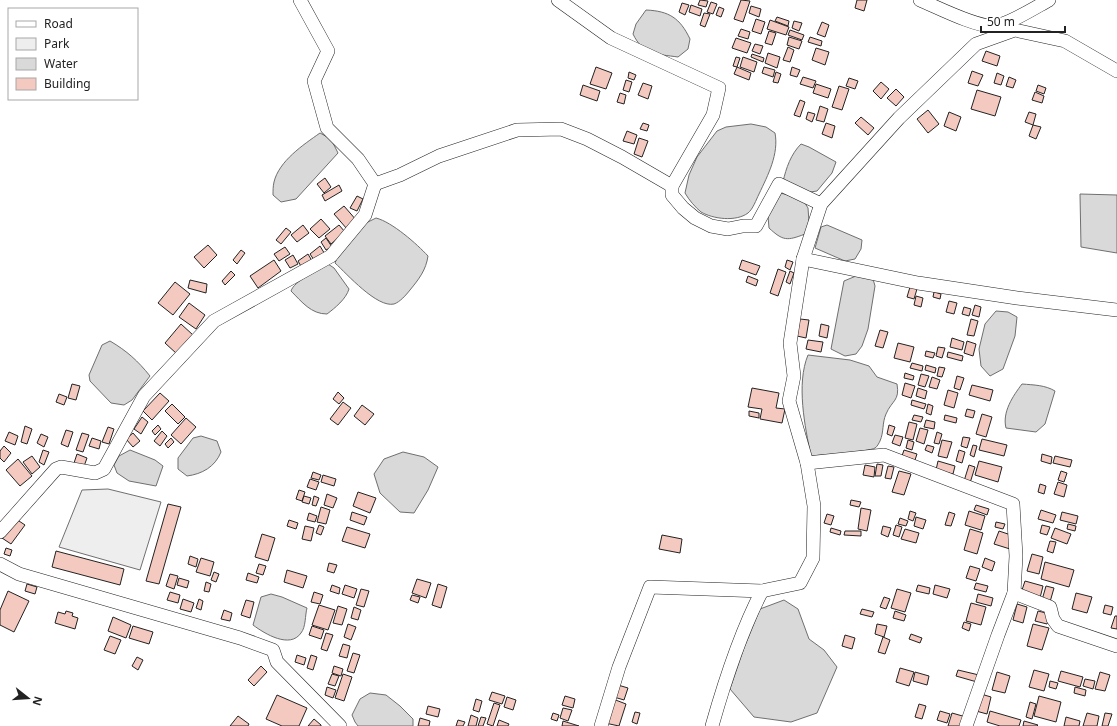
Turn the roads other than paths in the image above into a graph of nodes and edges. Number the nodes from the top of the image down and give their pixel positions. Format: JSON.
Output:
{"nodes":[{"id":1,"x":300,"y":0,"type":"edge"},
{"id":2,"x":558,"y":0,"type":"edge"},
{"id":3,"x":920,"y":0,"type":"edge"},
{"id":4,"x":1049,"y":0,"type":"edge"},
{"id":5,"x":1117,"y":71,"type":"edge"},
{"id":6,"x":375,"y":184,"type":"junction"},
{"id":7,"x":672,"y":186,"type":"junction"},
{"id":8,"x":821,"y":204,"type":"junction"},
{"id":9,"x":803,"y":259,"type":"junction"},
{"id":10,"x":1117,"y":310,"type":"edge"},
{"id":11,"x":807,"y":463,"type":"junction"},
{"id":12,"x":0,"y":532,"type":"edge"},
{"id":13,"x":0,"y":564,"type":"edge"},
{"id":14,"x":762,"y":591,"type":"junction"},
{"id":15,"x":1014,"y":593,"type":"junction"},
{"id":16,"x":1117,"y":646,"type":"edge"},
{"id":17,"x":340,"y":726,"type":"edge"},
{"id":18,"x":601,"y":726,"type":"edge"},
{"id":19,"x":712,"y":726,"type":"edge"},
{"id":20,"x":966,"y":726,"type":"edge"}],
"edges":[{"from":1,"to":6,"type":"street"},
{"from":2,"to":7,"type":"street"},
{"from":3,"to":4,"type":"street"},
{"from":5,"to":8,"type":"street"},
{"from":6,"to":7,"type":"street"},
{"from":6,"to":12,"type":"street"},
{"from":7,"to":8,"type":"street"},
{"from":8,"to":9,"type":"street"},
{"from":9,"to":10,"type":"street"},
{"from":9,"to":11,"type":"street"},
{"from":11,"to":14,"type":"street"},
{"from":11,"to":15,"type":"street"},
{"from":13,"to":17,"type":"street"},
{"from":14,"to":18,"type":"street"},
{"from":14,"to":19,"type":"street"},
{"from":15,"to":16,"type":"street"},
{"from":15,"to":20,"type":"street"}]}
